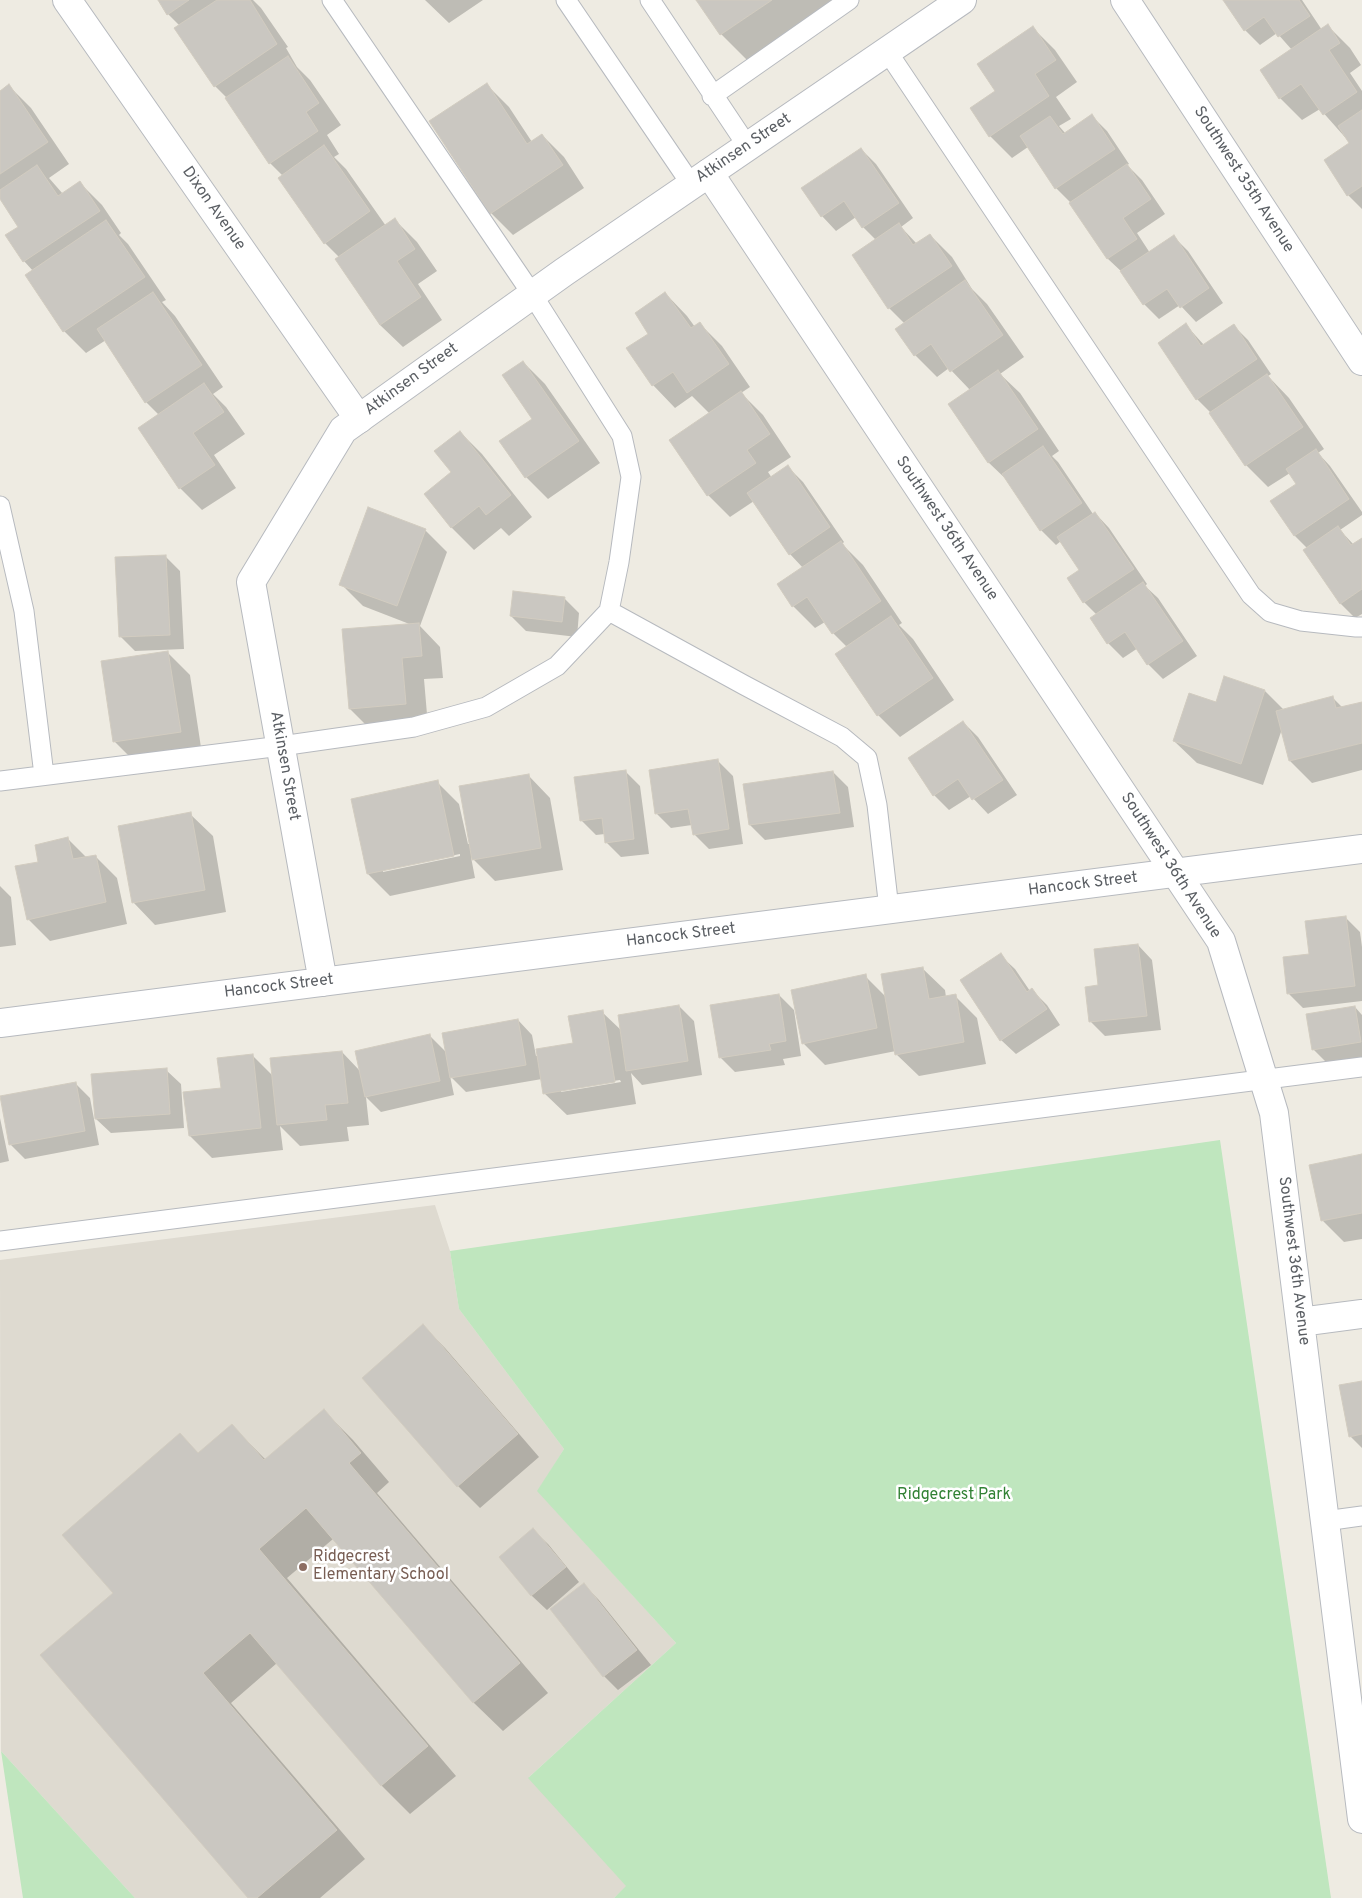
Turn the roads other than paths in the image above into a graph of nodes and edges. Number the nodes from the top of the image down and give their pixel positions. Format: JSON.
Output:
{"nodes":[{"id":1,"x":67,"y":0,"type":"edge"},
{"id":2,"x":332,"y":0,"type":"edge"},
{"id":3,"x":566,"y":0,"type":"edge"},
{"id":4,"x":650,"y":0,"type":"edge"},
{"id":5,"x":849,"y":0,"type":"edge"},
{"id":6,"x":962,"y":0,"type":"edge"},
{"id":7,"x":1125,"y":0,"type":"edge"},
{"id":8,"x":887,"y":51,"type":"junction"},
{"id":9,"x":712,"y":96,"type":"junction"},
{"id":10,"x":748,"y":147,"type":"junction"},
{"id":11,"x":700,"y":178,"type":"junction"},
{"id":12,"x":532,"y":294,"type":"junction"},
{"id":13,"x":1362,"y":361,"type":"edge"},
{"id":14,"x":359,"y":419,"type":"junction"},
{"id":15,"x":0,"y":506,"type":"edge"},
{"id":16,"x":609,"y":611,"type":"junction"},
{"id":17,"x":1362,"y":626,"type":"edge"},
{"id":18,"x":281,"y":746,"type":"junction"},
{"id":19,"x":44,"y":775,"type":"junction"},
{"id":20,"x":0,"y":781,"type":"edge"},
{"id":21,"x":1362,"y":849,"type":"edge"},
{"id":22,"x":1175,"y":873,"type":"junction"},
{"id":23,"x":889,"y":909,"type":"junction"},
{"id":24,"x":323,"y":982,"type":"junction"},
{"id":25,"x":0,"y":1023,"type":"edge"},
{"id":26,"x":1362,"y":1067,"type":"edge"},
{"id":27,"x":1264,"y":1080,"type":"junction"},
{"id":28,"x":0,"y":1241,"type":"edge"},
{"id":29,"x":1362,"y":1314,"type":"edge"},
{"id":30,"x":1300,"y":1322,"type":"junction"},
{"id":31,"x":1362,"y":1516,"type":"edge"},
{"id":32,"x":1325,"y":1521,"type":"junction"},
{"id":33,"x":1359,"y":1770,"type":"edge"},
{"id":34,"x":1362,"y":1819,"type":"edge"}],
"edges":[{"from":1,"to":14,"type":"street","name":"Dixon Avenue"},
{"from":2,"to":12,"type":"lane"},
{"from":3,"to":11,"type":"lane"},
{"from":4,"to":9,"type":"lane"},
{"from":5,"to":9,"type":"lane"},
{"from":6,"to":8,"type":"street","name":"Atkinsen Street"},
{"from":7,"to":13,"type":"street","name":"Southwest 35th Avenue"},
{"from":8,"to":10,"type":"street","name":"Atkinsen Street"},
{"from":8,"to":17,"type":"lane"},
{"from":9,"to":10,"type":"lane"},
{"from":10,"to":11,"type":"street","name":"Atkinsen Street"},
{"from":11,"to":12,"type":"street","name":"Atkinsen Street"},
{"from":11,"to":22,"type":"street","name":"Southwest 36th Avenue"},
{"from":12,"to":14,"type":"street","name":"Atkinsen Street"},
{"from":12,"to":16,"type":"lane"},
{"from":14,"to":18,"type":"street","name":"Atkinsen Street"},
{"from":15,"to":19,"type":"lane"},
{"from":16,"to":18,"type":"lane"},
{"from":16,"to":23,"type":"lane"},
{"from":18,"to":19,"type":"lane"},
{"from":18,"to":24,"type":"street","name":"Atkinsen Street"},
{"from":19,"to":20,"type":"lane"},
{"from":21,"to":22,"type":"street","name":"Hancock Street"},
{"from":22,"to":23,"type":"street","name":"Hancock Street"},
{"from":22,"to":27,"type":"street","name":"Southwest 36th Avenue"},
{"from":23,"to":24,"type":"street","name":"Hancock Street"},
{"from":24,"to":25,"type":"street","name":"Hancock Street"},
{"from":26,"to":27,"type":"lane"},
{"from":27,"to":28,"type":"lane"},
{"from":27,"to":30,"type":"street","name":"Southwest 36th Avenue"},
{"from":29,"to":30,"type":"street"},
{"from":30,"to":32,"type":"street","name":"Southwest 36th Avenue"},
{"from":31,"to":32,"type":"lane"},
{"from":32,"to":33,"type":"street","name":"Southwest 36th Avenue"},
{"from":33,"to":34,"type":"street","name":"Southwest 36th Avenue"}]}
